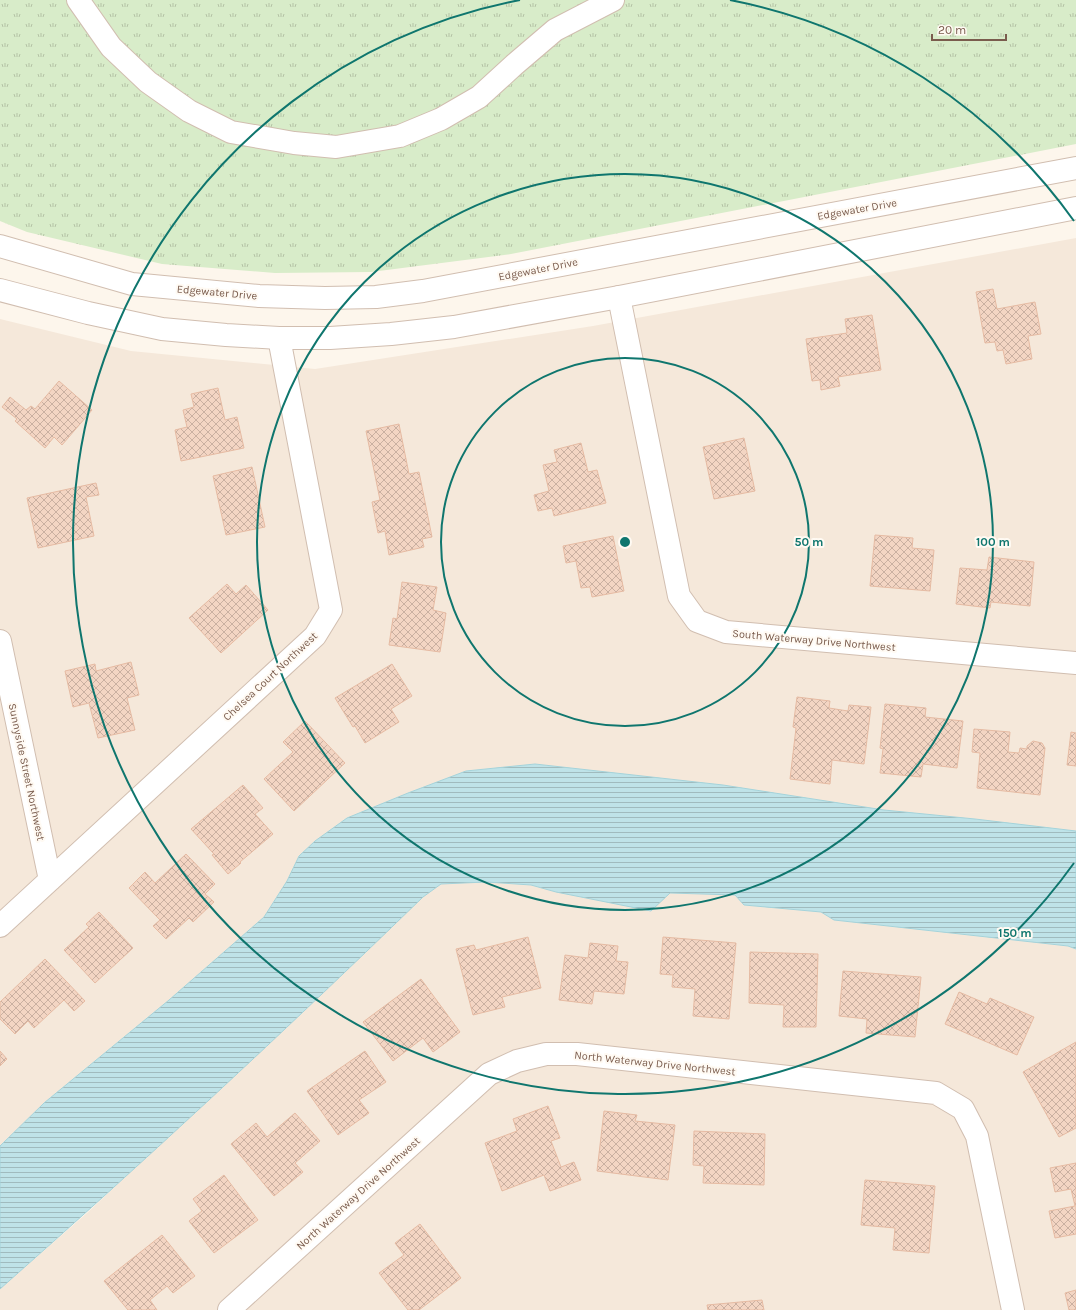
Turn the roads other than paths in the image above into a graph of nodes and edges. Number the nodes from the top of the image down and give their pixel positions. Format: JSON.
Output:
{"nodes":[{"id":1,"x":78,"y":0,"type":"edge"},
{"id":2,"x":613,"y":0,"type":"edge"},
{"id":3,"x":1076,"y":168,"type":"edge"},
{"id":4,"x":1076,"y":208,"type":"edge"},
{"id":5,"x":0,"y":246,"type":"edge"},
{"id":6,"x":0,"y":290,"type":"edge"},
{"id":7,"x":619,"y":297,"type":"junction"},
{"id":8,"x":278,"y":338,"type":"junction"},
{"id":9,"x":0,"y":641,"type":"edge"},
{"id":10,"x":1076,"y":663,"type":"edge"},
{"id":11,"x":50,"y":880,"type":"junction"},
{"id":12,"x":0,"y":926,"type":"edge"},
{"id":13,"x":229,"y":1310,"type":"edge"},
{"id":14,"x":1013,"y":1310,"type":"edge"}],
"edges":[{"from":1,"to":2,"type":"street"},
{"from":3,"to":5,"type":"street","name":"Edgewater Drive"},
{"from":4,"to":7,"type":"street"},
{"from":6,"to":8,"type":"street"},
{"from":7,"to":8,"type":"street"},
{"from":7,"to":10,"type":"street","name":"South Waterway Drive Northwest"},
{"from":8,"to":11,"type":"street","name":"Chelsea Court Northwest"},
{"from":9,"to":11,"type":"street","name":"Sunnyside Street Northwest"},
{"from":11,"to":12,"type":"street","name":"Chelsea Court Northwest"},
{"from":13,"to":14,"type":"street","name":"North Waterway Drive Northwest"}]}
